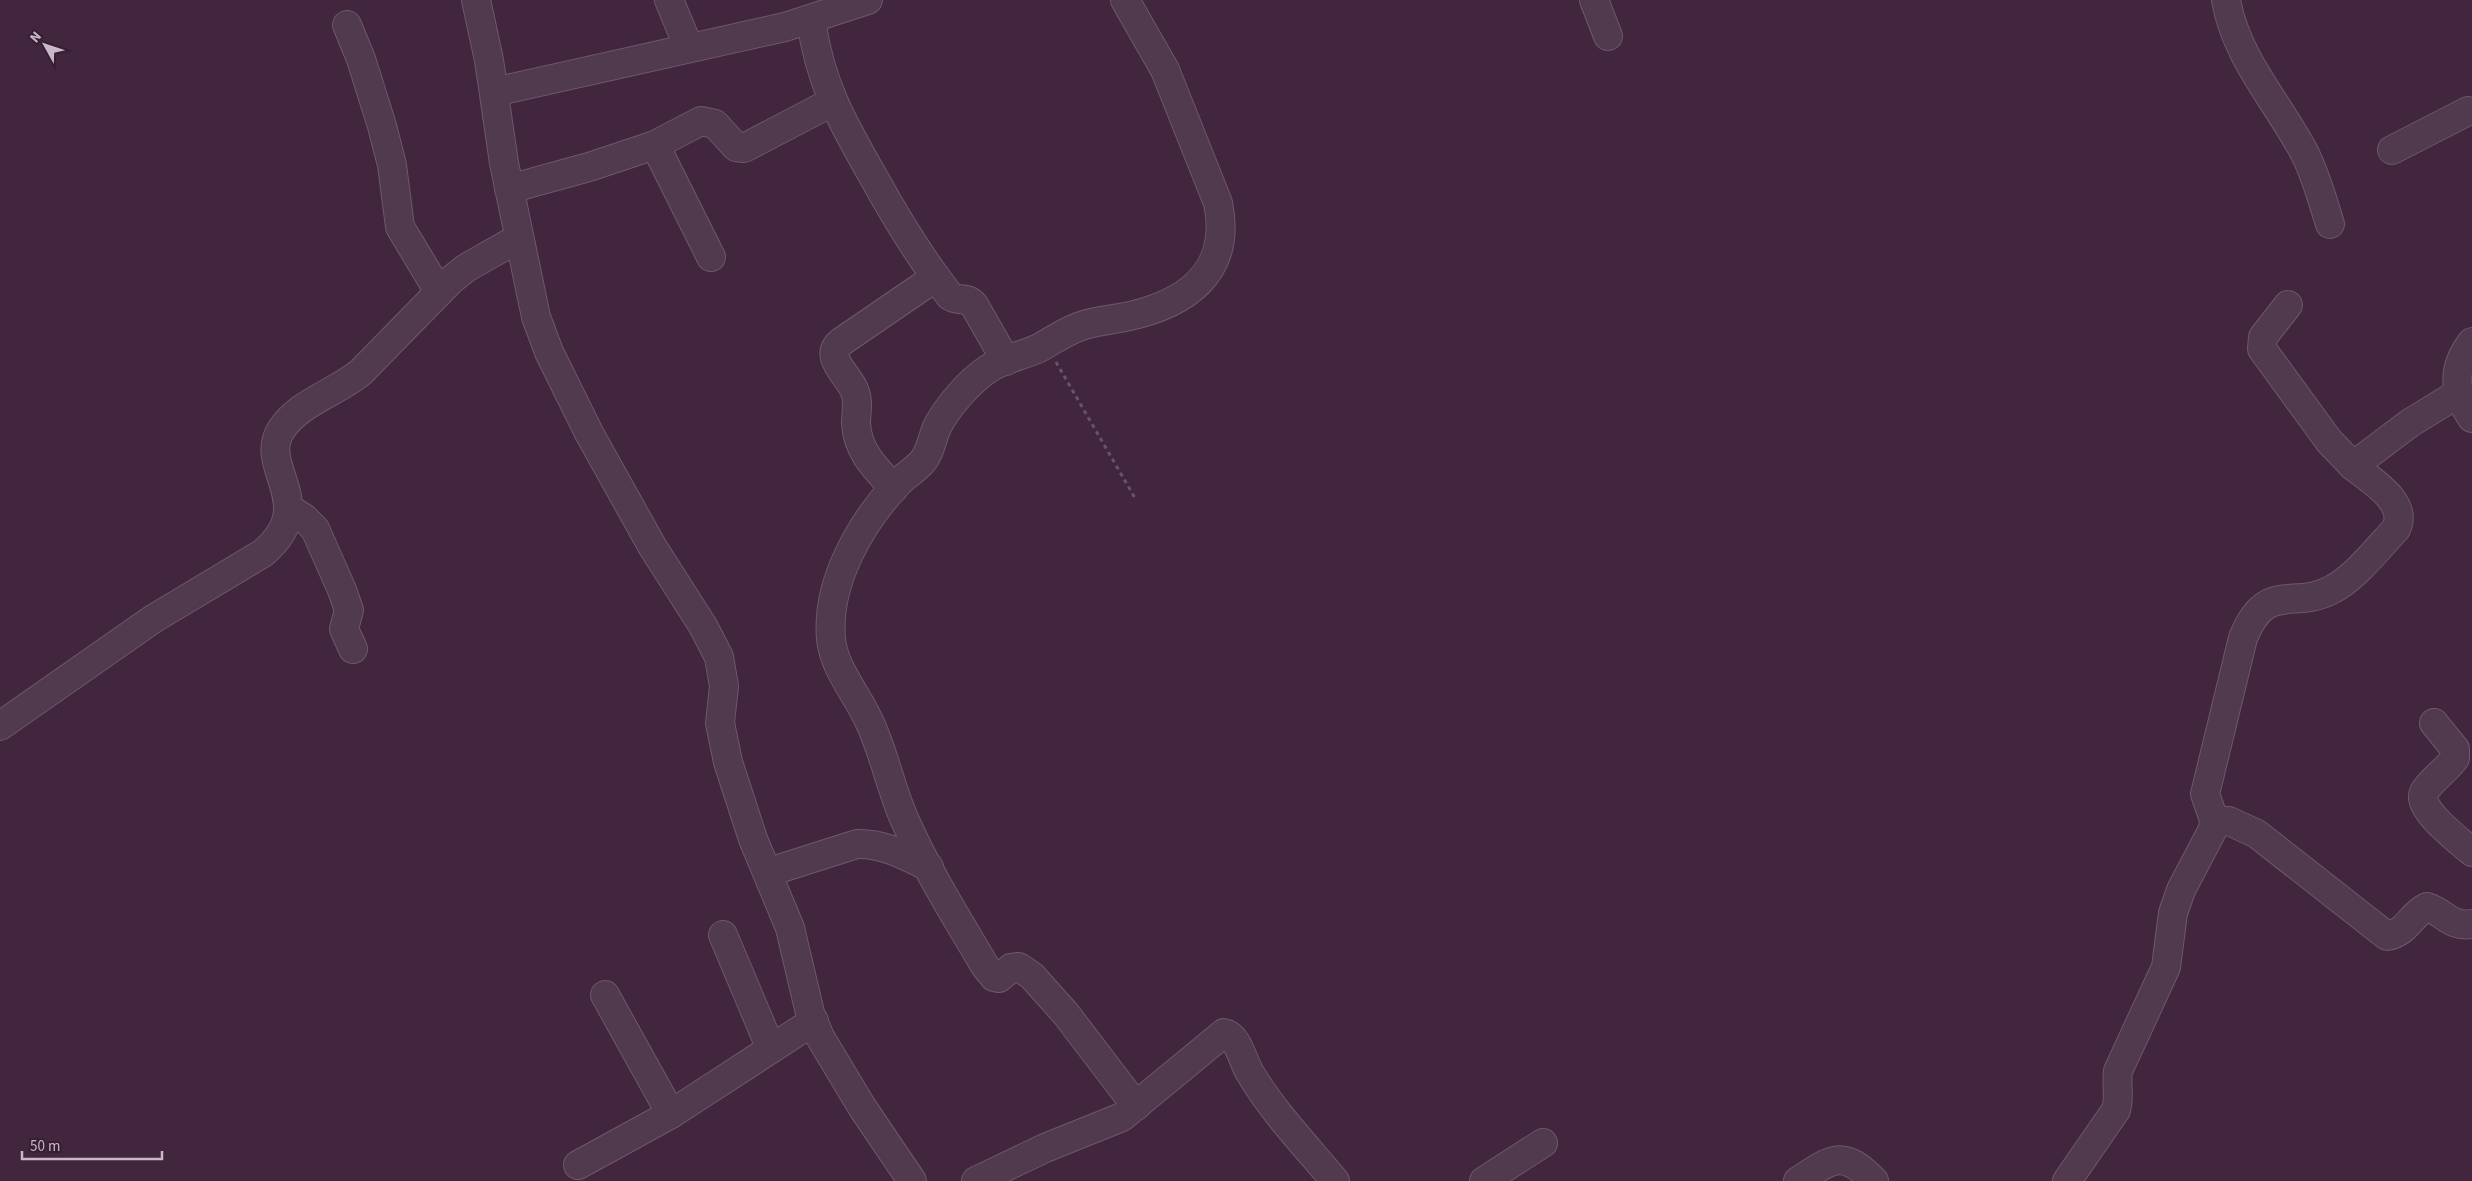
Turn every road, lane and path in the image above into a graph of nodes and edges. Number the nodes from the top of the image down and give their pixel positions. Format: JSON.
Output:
{"nodes":[{"id":1,"x":476,"y":0,"type":"edge"},
{"id":2,"x":669,"y":0,"type":"edge"},
{"id":3,"x":868,"y":0,"type":"edge"},
{"id":4,"x":1125,"y":0,"type":"edge"},
{"id":5,"x":1594,"y":0,"type":"edge"},
{"id":6,"x":2226,"y":0,"type":"edge"},
{"id":7,"x":810,"y":20,"type":"junction"},
{"id":8,"x":347,"y":26,"type":"dead end"},
{"id":9,"x":1608,"y":36,"type":"dead end"},
{"id":10,"x":689,"y":48,"type":"junction"},
{"id":11,"x":494,"y":92,"type":"junction"},
{"id":12,"x":832,"y":102,"type":"junction"},
{"id":13,"x":2471,"y":109,"type":"edge"},
{"id":14,"x":655,"y":145,"type":"junction"},
{"id":15,"x":2392,"y":150,"type":"dead end"},
{"id":16,"x":509,"y":189,"type":"junction"},
{"id":17,"x":2330,"y":224,"type":"dead end"},
{"id":18,"x":519,"y":238,"type":"junction"},
{"id":19,"x":712,"y":257,"type":"dead end"},
{"id":20,"x":936,"y":277,"type":"junction"},
{"id":21,"x":439,"y":292,"type":"junction"},
{"id":22,"x":2288,"y":305,"type":"dead end"},
{"id":23,"x":2472,"y":342,"type":"edge"},
{"id":24,"x":1046,"y":344,"type":"junction"},
{"id":25,"x":1006,"y":361,"type":"junction"},
{"id":26,"x":2459,"y":393,"type":"junction"},
{"id":27,"x":2472,"y":418,"type":"edge"},
{"id":28,"x":2352,"y":466,"type":"junction"},
{"id":29,"x":894,"y":488,"type":"junction"},
{"id":30,"x":1134,"y":498,"type":"dead end"},
{"id":31,"x":288,"y":508,"type":"junction"},
{"id":32,"x":352,"y":649,"type":"dead end"},
{"id":33,"x":2434,"y":723,"type":"dead end"},
{"id":34,"x":0,"y":726,"type":"edge"},
{"id":35,"x":2214,"y":820,"type":"junction"},
{"id":36,"x":2472,"y":852,"type":"edge"},
{"id":37,"x":929,"y":867,"type":"junction"},
{"id":38,"x":768,"y":872,"type":"junction"},
{"id":39,"x":2472,"y":924,"type":"edge"},
{"id":40,"x":723,"y":935,"type":"dead end"},
{"id":41,"x":605,"y":996,"type":"dead end"},
{"id":42,"x":814,"y":1021,"type":"junction"},
{"id":43,"x":771,"y":1049,"type":"junction"},
{"id":44,"x":1136,"y":1106,"type":"junction"},
{"id":45,"x":671,"y":1114,"type":"junction"},
{"id":46,"x":1543,"y":1143,"type":"dead end"},
{"id":47,"x":578,"y":1165,"type":"dead end"},
{"id":48,"x":912,"y":1181,"type":"edge"},
{"id":49,"x":976,"y":1181,"type":"edge"},
{"id":50,"x":1335,"y":1181,"type":"edge"},
{"id":51,"x":1484,"y":1181,"type":"edge"},
{"id":52,"x":1798,"y":1181,"type":"edge"},
{"id":53,"x":1874,"y":1181,"type":"edge"},
{"id":54,"x":2067,"y":1181,"type":"edge"}],
"edges":[{"from":1,"to":11,"type":"street"},
{"from":2,"to":10,"type":"street"},
{"from":3,"to":7,"type":"street"},
{"from":4,"to":24,"type":"street"},
{"from":5,"to":9,"type":"street"},
{"from":6,"to":17,"type":"street"},
{"from":7,"to":10,"type":"street"},
{"from":7,"to":12,"type":"street"},
{"from":8,"to":21,"type":"street"},
{"from":10,"to":11,"type":"street"},
{"from":11,"to":16,"type":"street"},
{"from":12,"to":14,"type":"street"},
{"from":12,"to":20,"type":"street"},
{"from":13,"to":15,"type":"street"},
{"from":14,"to":16,"type":"street"},
{"from":14,"to":19,"type":"street"},
{"from":16,"to":18,"type":"street"},
{"from":18,"to":21,"type":"street"},
{"from":18,"to":38,"type":"street"},
{"from":20,"to":25,"type":"street"},
{"from":20,"to":29,"type":"street"},
{"from":21,"to":31,"type":"street"},
{"from":22,"to":28,"type":"street"},
{"from":23,"to":26,"type":"street"},
{"from":24,"to":25,"type":"street"},
{"from":24,"to":30,"type":"path"},
{"from":25,"to":29,"type":"street"},
{"from":26,"to":27,"type":"street"},
{"from":26,"to":28,"type":"street"},
{"from":28,"to":35,"type":"street"},
{"from":29,"to":37,"type":"street"},
{"from":31,"to":32,"type":"street"},
{"from":31,"to":34,"type":"street"},
{"from":33,"to":36,"type":"street"},
{"from":35,"to":39,"type":"street"},
{"from":35,"to":54,"type":"street"},
{"from":37,"to":38,"type":"street"},
{"from":37,"to":44,"type":"street"},
{"from":38,"to":42,"type":"street"},
{"from":40,"to":43,"type":"street"},
{"from":41,"to":45,"type":"street"},
{"from":42,"to":43,"type":"street"},
{"from":42,"to":48,"type":"street"},
{"from":43,"to":45,"type":"street"},
{"from":44,"to":49,"type":"street"},
{"from":44,"to":50,"type":"street"},
{"from":45,"to":47,"type":"street"},
{"from":46,"to":51,"type":"street"},
{"from":52,"to":53,"type":"street"}]}
